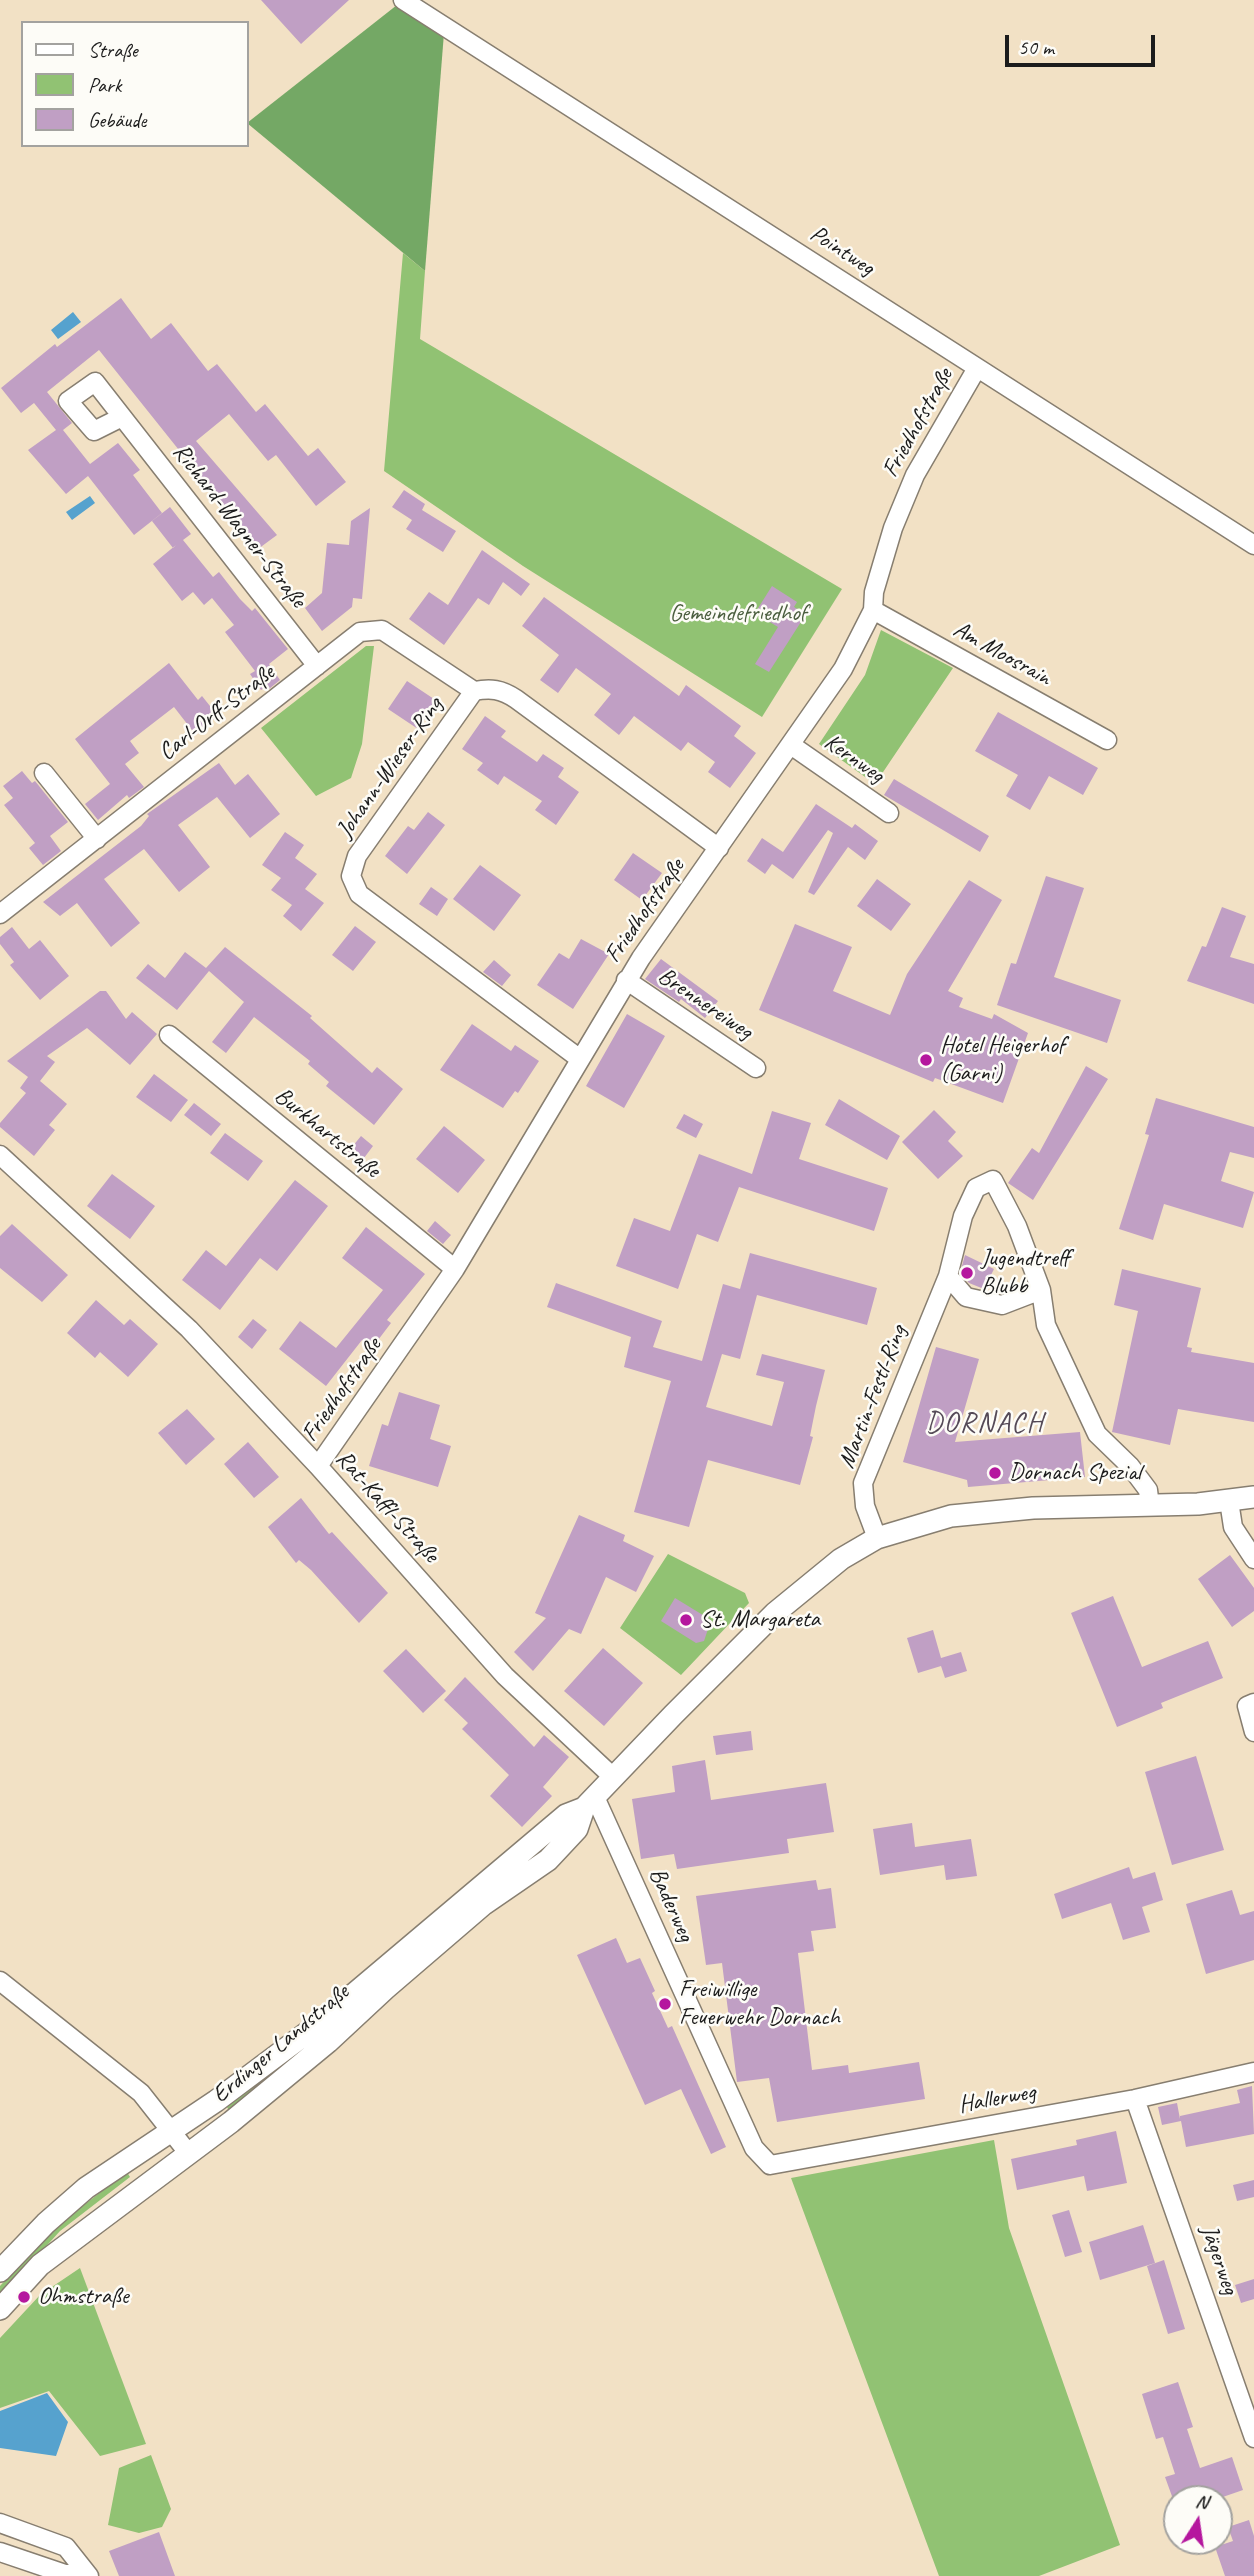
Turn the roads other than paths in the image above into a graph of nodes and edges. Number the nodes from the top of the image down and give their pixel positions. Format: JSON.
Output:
{"nodes":[{"id":1,"x":403,"y":0,"type":"edge"},
{"id":2,"x":976,"y":368,"type":"junction"},
{"id":3,"x":122,"y":417,"type":"dead end"},
{"id":4,"x":1254,"y":545,"type":"edge"},
{"id":5,"x":873,"y":610,"type":"junction"},
{"id":6,"x":317,"y":666,"type":"junction"},
{"id":7,"x":474,"y":691,"type":"junction"},
{"id":8,"x":1107,"y":740,"type":"dead end"},
{"id":9,"x":791,"y":745,"type":"junction"},
{"id":10,"x":44,"y":772,"type":"dead end"},
{"id":11,"x":889,"y":813,"type":"dead end"},
{"id":12,"x":97,"y":839,"type":"junction"},
{"id":13,"x":719,"y":848,"type":"junction"},
{"id":14,"x":0,"y":914,"type":"edge"},
{"id":15,"x":626,"y":980,"type":"junction"},
{"id":16,"x":169,"y":1035,"type":"dead end"},
{"id":17,"x":580,"y":1059,"type":"junction"},
{"id":18,"x":756,"y":1068,"type":"dead end"},
{"id":19,"x":0,"y":1155,"type":"edge"},
{"id":20,"x":455,"y":1269,"type":"junction"},
{"id":21,"x":948,"y":1276,"type":"junction"},
{"id":22,"x":1041,"y":1290,"type":"junction"},
{"id":23,"x":318,"y":1466,"type":"junction"},
{"id":24,"x":1254,"y":1497,"type":"edge"},
{"id":25,"x":1229,"y":1501,"type":"junction"},
{"id":26,"x":1150,"y":1506,"type":"junction"},
{"id":27,"x":877,"y":1538,"type":"junction"},
{"id":28,"x":1254,"y":1559,"type":"edge"},
{"id":29,"x":1254,"y":1703,"type":"edge"},
{"id":30,"x":1254,"y":1732,"type":"edge"},
{"id":31,"x":613,"y":1777,"type":"junction"},
{"id":32,"x":589,"y":1803,"type":"junction"},
{"id":33,"x":0,"y":1981,"type":"edge"},
{"id":34,"x":1254,"y":2072,"type":"edge"},
{"id":35,"x":1135,"y":2099,"type":"junction"},
{"id":36,"x":171,"y":2131,"type":"junction"},
{"id":37,"x":754,"y":2148,"type":"joint"},
{"id":38,"x":189,"y":2154,"type":"junction"},
{"id":39,"x":0,"y":2271,"type":"edge"},
{"id":40,"x":0,"y":2309,"type":"edge"},
{"id":41,"x":1254,"y":2438,"type":"edge"},
{"id":42,"x":0,"y":2523,"type":"edge"},
{"id":43,"x":0,"y":2552,"type":"edge"},
{"id":44,"x":88,"y":2575,"type":"edge"}],
"edges":[{"from":1,"to":2,"type":"street","name":"Pointweg"},
{"from":2,"to":4,"type":"street","name":"Pointweg"},
{"from":2,"to":5,"type":"street","name":"Friedhofstraße"},
{"from":3,"to":6,"type":"street","name":"Richard-Wagner-Straße"},
{"from":5,"to":8,"type":"street","name":"Am Moosrain"},
{"from":5,"to":9,"type":"street","name":"Friedhofstraße"},
{"from":6,"to":7,"type":"street","name":"Carl-Orff-Straße"},
{"from":6,"to":12,"type":"street","name":"Carl-Orff-Straße"},
{"from":7,"to":13,"type":"street","name":"Johann-Wieser-Ring"},
{"from":7,"to":17,"type":"street","name":"Johann-Wieser-Ring"},
{"from":9,"to":11,"type":"street","name":"Kernweg"},
{"from":9,"to":13,"type":"street","name":"Friedhofstraße"},
{"from":10,"to":12,"type":"street"},
{"from":12,"to":14,"type":"street","name":"Carl-Orff-Straße"},
{"from":13,"to":15,"type":"street","name":"Friedhofstraße"},
{"from":15,"to":17,"type":"street","name":"Friedhofstraße"},
{"from":15,"to":18,"type":"street","name":"Brennereiweg"},
{"from":16,"to":20,"type":"street","name":"Burkhartstraße"},
{"from":17,"to":20,"type":"street","name":"Friedhofstraße"},
{"from":19,"to":23,"type":"street","name":"Rat-Kaffl-Straße"},
{"from":20,"to":23,"type":"street","name":"Friedhofstraße"},
{"from":21,"to":22,"type":"street"},
{"from":21,"to":22,"type":"street","name":"Martin-Festl-Ring"},
{"from":21,"to":27,"type":"street","name":"Martin-Festl-Ring"},
{"from":22,"to":26,"type":"street","name":"Martin-Festl-Ring"},
{"from":23,"to":31,"type":"street","name":"Rat-Kaffl-Straße"},
{"from":24,"to":25,"type":"street","name":"Erdinger Landstraße"},
{"from":25,"to":26,"type":"street","name":"Erdinger Landstraße"},
{"from":25,"to":28,"type":"street"},
{"from":26,"to":27,"type":"street","name":"Erdinger Landstraße"},
{"from":27,"to":31,"type":"street","name":"Erdinger Landstraße"},
{"from":29,"to":30,"type":"street"},
{"from":31,"to":32,"type":"street","name":"Erdinger Landstraße"},
{"from":32,"to":36,"type":"street","name":"Erdinger Landstraße"},
{"from":32,"to":37,"type":"street","name":"Baderweg"},
{"from":32,"to":38,"type":"street","name":"Erdinger Landstraße"},
{"from":33,"to":36,"type":"street"},
{"from":34,"to":35,"type":"street","name":"Hallerweg"},
{"from":35,"to":37,"type":"street","name":"Hallerweg"},
{"from":35,"to":41,"type":"street","name":"Jägerweg"},
{"from":36,"to":38,"type":"street"},
{"from":36,"to":39,"type":"street","name":"Erdinger Landstraße"},
{"from":38,"to":40,"type":"street","name":"Erdinger Landstraße"},
{"from":42,"to":44,"type":"street"},
{"from":43,"to":44,"type":"street"}]}
